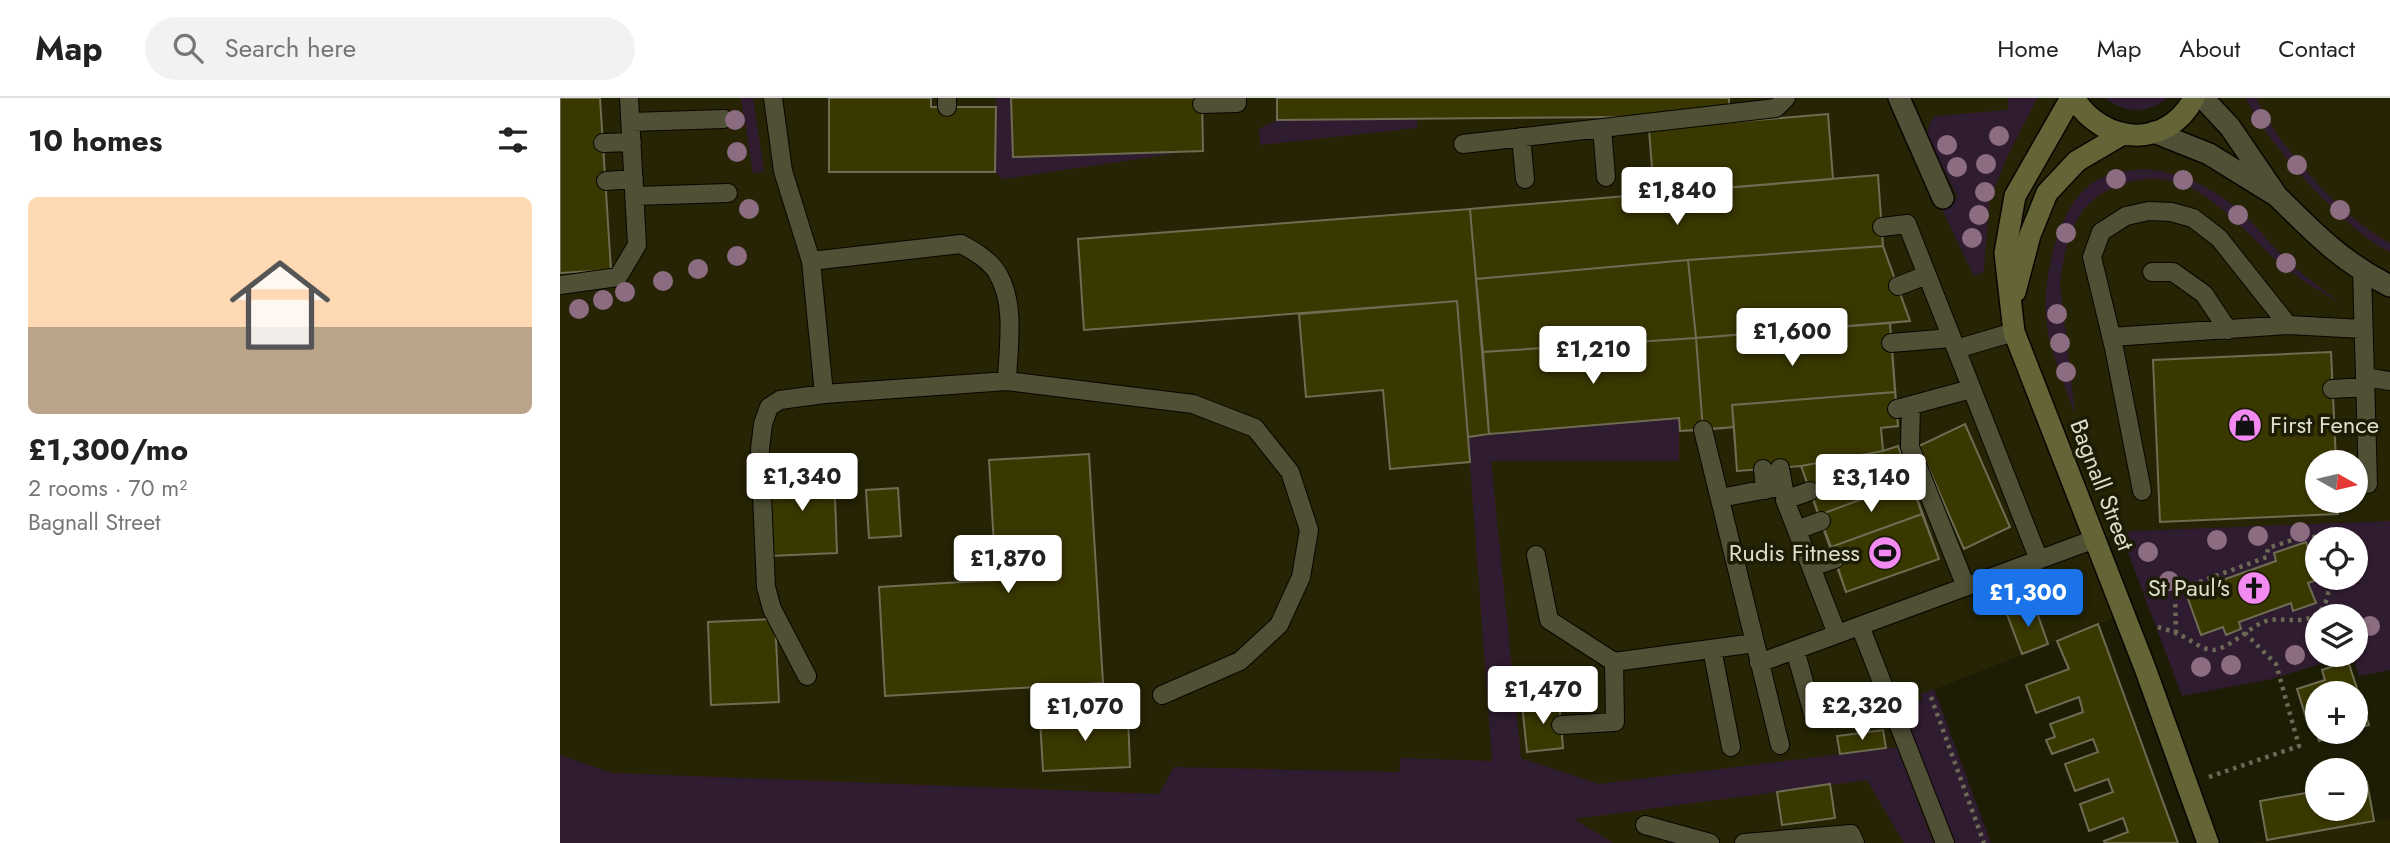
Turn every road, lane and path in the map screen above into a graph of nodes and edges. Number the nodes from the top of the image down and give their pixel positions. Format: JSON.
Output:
{"nodes":[{"id":1,"x":629,"y":98,"type":"edge"},
{"id":2,"x":773,"y":98,"type":"edge"},
{"id":3,"x":1237,"y":98,"type":"edge"},
{"id":4,"x":1899,"y":98,"type":"edge"},
{"id":5,"x":2073,"y":98,"type":"edge"},
{"id":6,"x":2194,"y":98,"type":"edge"},
{"id":7,"x":2203,"y":98,"type":"edge"},
{"id":8,"x":1202,"y":104,"type":"dead end"},
{"id":9,"x":1779,"y":108,"type":"edge"},
{"id":10,"x":724,"y":119,"type":"dead end"},
{"id":11,"x":631,"y":122,"type":"junction"},
{"id":12,"x":1602,"y":128,"type":"junction"},
{"id":13,"x":2154,"y":132,"type":"junction"},
{"id":14,"x":2123,"y":134,"type":"junction"},
{"id":15,"x":1521,"y":138,"type":"junction"},
{"id":16,"x":632,"y":142,"type":"junction"},
{"id":17,"x":603,"y":143,"type":"dead end"},
{"id":18,"x":1464,"y":144,"type":"dead end"},
{"id":19,"x":1606,"y":177,"type":"dead end"},
{"id":20,"x":1525,"y":179,"type":"dead end"},
{"id":21,"x":606,"y":181,"type":"dead end"},
{"id":22,"x":634,"y":188,"type":"junction"},
{"id":23,"x":728,"y":193,"type":"dead end"},
{"id":24,"x":2277,"y":196,"type":"junction"},
{"id":25,"x":1943,"y":198,"type":"dead end"},
{"id":26,"x":1882,"y":226,"type":"dead end"},
{"id":27,"x":811,"y":261,"type":"junction"},
{"id":28,"x":2362,"y":270,"type":"junction"},
{"id":29,"x":2152,"y":272,"type":"dead end"},
{"id":30,"x":1927,"y":275,"type":"junction"},
{"id":31,"x":560,"y":285,"type":"edge"},
{"id":32,"x":1898,"y":286,"type":"dead end"},
{"id":33,"x":2390,"y":286,"type":"edge"},
{"id":34,"x":2012,"y":303,"type":"junction"},
{"id":35,"x":2288,"y":326,"type":"junction"},
{"id":36,"x":2363,"y":329,"type":"junction"},
{"id":37,"x":2228,"y":330,"type":"junction"},
{"id":38,"x":2014,"y":332,"type":"junction"},
{"id":39,"x":2111,"y":337,"type":"junction"},
{"id":40,"x":1891,"y":343,"type":"dead end"},
{"id":41,"x":1954,"y":344,"type":"junction"},
{"id":42,"x":1007,"y":381,"type":"junction"},
{"id":43,"x":2390,"y":381,"type":"edge"},
{"id":44,"x":2365,"y":382,"type":"junction"},
{"id":45,"x":2332,"y":388,"type":"dead end"},
{"id":46,"x":1971,"y":389,"type":"junction"},
{"id":47,"x":824,"y":394,"type":"junction"},
{"id":48,"x":1703,"y":430,"type":"dead end"},
{"id":49,"x":2364,"y":450,"type":"edge"},
{"id":50,"x":1775,"y":483,"type":"junction"},
{"id":51,"x":1810,"y":491,"type":"dead end"},
{"id":52,"x":2142,"y":491,"type":"dead end"},
{"id":53,"x":1720,"y":498,"type":"junction"},
{"id":54,"x":1821,"y":521,"type":"dead end"},
{"id":55,"x":1797,"y":530,"type":"junction"},
{"id":56,"x":2305,"y":536,"type":"edge"},
{"id":57,"x":2095,"y":539,"type":"junction"},
{"id":58,"x":1536,"y":555,"type":"dead end"},
{"id":59,"x":1835,"y":559,"type":"dead end"},
{"id":60,"x":2039,"y":560,"type":"junction"},
{"id":61,"x":1812,"y":568,"type":"junction"},
{"id":62,"x":1966,"y":587,"type":"junction"},
{"id":63,"x":2328,"y":590,"type":"edge"},
{"id":64,"x":1860,"y":626,"type":"junction"},
{"id":65,"x":2150,"y":628,"type":"dead end"},
{"id":66,"x":2244,"y":632,"type":"junction"},
{"id":67,"x":2176,"y":633,"type":"junction"},
{"id":68,"x":1838,"y":634,"type":"junction"},
{"id":69,"x":1755,"y":643,"type":"junction"},
{"id":70,"x":1712,"y":649,"type":"junction"},
{"id":71,"x":1794,"y":650,"type":"junction"},
{"id":72,"x":1614,"y":662,"type":"junction"},
{"id":73,"x":1759,"y":663,"type":"junction"},
{"id":74,"x":807,"y":676,"type":"dead end"},
{"id":75,"x":1162,"y":695,"type":"dead end"},
{"id":76,"x":1931,"y":697,"type":"dead end"},
{"id":77,"x":1815,"y":717,"type":"dead end"},
{"id":78,"x":1561,"y":725,"type":"dead end"},
{"id":79,"x":1780,"y":745,"type":"dead end"},
{"id":80,"x":1731,"y":747,"type":"dead end"},
{"id":81,"x":2205,"y":779,"type":"dead end"},
{"id":82,"x":1645,"y":825,"type":"dead end"},
{"id":83,"x":1710,"y":843,"type":"edge"},
{"id":84,"x":1753,"y":843,"type":"edge"},
{"id":85,"x":1855,"y":843,"type":"edge"},
{"id":86,"x":1945,"y":843,"type":"edge"},
{"id":87,"x":1984,"y":843,"type":"edge"},
{"id":88,"x":2207,"y":843,"type":"edge"}],
"edges":[{"from":1,"to":11,"type":"lane"},
{"from":2,"to":27,"type":"lane"},
{"from":3,"to":8,"type":"lane"},
{"from":4,"to":25,"type":"street"},
{"from":5,"to":14,"type":"street","name":"Bagnall Street"},
{"from":5,"to":34,"type":"street","name":"Bagnall Street"},
{"from":6,"to":13,"type":"street","name":"Bagnall Street"},
{"from":7,"to":24,"type":"street"},
{"from":9,"to":12,"type":"lane"},
{"from":10,"to":11,"type":"lane"},
{"from":11,"to":16,"type":"lane"},
{"from":12,"to":15,"type":"lane"},
{"from":12,"to":19,"type":"lane"},
{"from":13,"to":14,"type":"street","name":"Bagnall Street"},
{"from":13,"to":24,"type":"street"},
{"from":14,"to":34,"type":"street","name":"Bagnall Street"},
{"from":15,"to":18,"type":"lane"},
{"from":15,"to":20,"type":"lane"},
{"from":16,"to":17,"type":"lane"},
{"from":16,"to":22,"type":"lane"},
{"from":21,"to":22,"type":"lane"},
{"from":22,"to":23,"type":"lane"},
{"from":22,"to":31,"type":"lane"},
{"from":24,"to":28,"type":"street"},
{"from":26,"to":30,"type":"lane"},
{"from":27,"to":42,"type":"lane"},
{"from":27,"to":47,"type":"lane"},
{"from":28,"to":33,"type":"street"},
{"from":28,"to":36,"type":"lane"},
{"from":29,"to":37,"type":"lane"},
{"from":30,"to":32,"type":"lane"},
{"from":30,"to":41,"type":"lane"},
{"from":34,"to":38,"type":"street","name":"Bagnall Street"},
{"from":35,"to":36,"type":"lane"},
{"from":35,"to":37,"type":"lane"},
{"from":35,"to":39,"type":"lane"},
{"from":36,"to":44,"type":"lane"},
{"from":37,"to":39,"type":"lane"},
{"from":38,"to":41,"type":"lane"},
{"from":38,"to":57,"type":"street","name":"Bagnall Street"},
{"from":39,"to":52,"type":"lane"},
{"from":40,"to":41,"type":"lane"},
{"from":41,"to":46,"type":"lane"},
{"from":42,"to":47,"type":"lane"},
{"from":42,"to":75,"type":"lane"},
{"from":43,"to":44,"type":"lane"},
{"from":44,"to":45,"type":"lane"},
{"from":44,"to":49,"type":"lane"},
{"from":46,"to":60,"type":"lane"},
{"from":46,"to":62,"type":"lane"},
{"from":47,"to":74,"type":"lane"},
{"from":48,"to":53,"type":"lane"},
{"from":50,"to":51,"type":"lane"},
{"from":50,"to":53,"type":"lane"},
{"from":50,"to":55,"type":"lane"},
{"from":53,"to":69,"type":"lane"},
{"from":54,"to":55,"type":"lane"},
{"from":55,"to":61,"type":"lane"},
{"from":56,"to":67,"type":"path"},
{"from":57,"to":60,"type":"lane"},
{"from":57,"to":88,"type":"street","name":"Bagnall Street"},
{"from":58,"to":72,"type":"lane"},
{"from":59,"to":61,"type":"lane"},
{"from":60,"to":62,"type":"lane"},
{"from":61,"to":68,"type":"lane"},
{"from":62,"to":64,"type":"lane"},
{"from":63,"to":66,"type":"path"},
{"from":64,"to":68,"type":"lane"},
{"from":64,"to":86,"type":"lane"},
{"from":65,"to":67,"type":"path"},
{"from":66,"to":67,"type":"path"},
{"from":66,"to":81,"type":"path"},
{"from":68,"to":71,"type":"lane"},
{"from":69,"to":70,"type":"lane"},
{"from":69,"to":73,"type":"lane"},
{"from":70,"to":72,"type":"lane"},
{"from":70,"to":80,"type":"lane"},
{"from":71,"to":73,"type":"lane"},
{"from":71,"to":77,"type":"lane"},
{"from":72,"to":78,"type":"lane"},
{"from":73,"to":79,"type":"lane"},
{"from":76,"to":87,"type":"path"},
{"from":82,"to":83,"type":"lane"},
{"from":84,"to":85,"type":"lane"}]}
